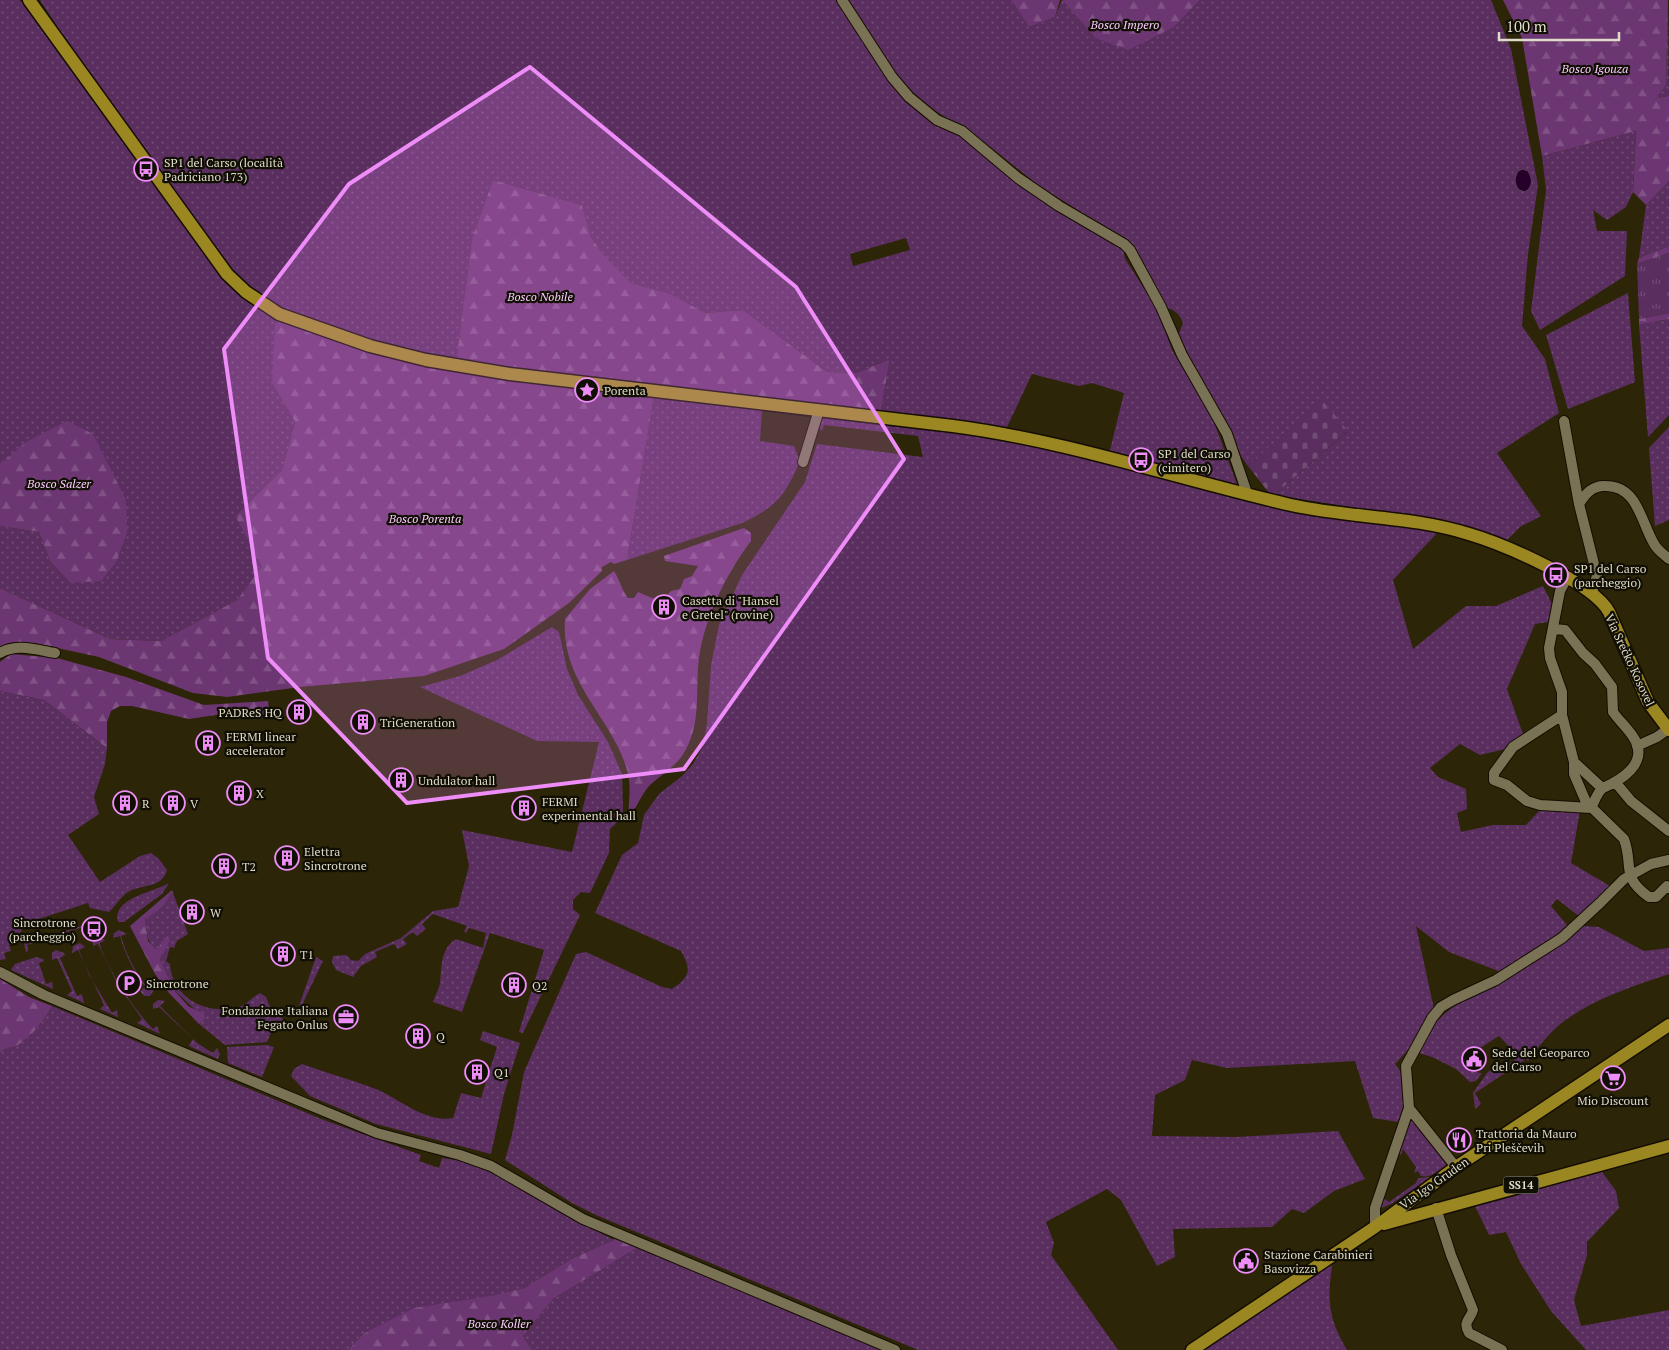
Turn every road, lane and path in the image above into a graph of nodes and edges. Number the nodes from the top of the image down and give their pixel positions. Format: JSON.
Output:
{"nodes":[{"id":1,"x":29,"y":0,"type":"edge"},
{"id":2,"x":842,"y":0,"type":"edge"},
{"id":3,"x":819,"y":410,"type":"junction"},
{"id":4,"x":1564,"y":421,"type":"dead end"},
{"id":5,"x":803,"y":462,"type":"dead end"},
{"id":6,"x":1247,"y":493,"type":"junction"},
{"id":7,"x":1579,"y":504,"type":"junction"},
{"id":8,"x":1669,"y":559,"type":"edge"},
{"id":9,"x":1567,"y":578,"type":"junction"},
{"id":10,"x":1592,"y":592,"type":"junction"},
{"id":11,"x":1554,"y":629,"type":"junction"},
{"id":12,"x":0,"y":653,"type":"edge"},
{"id":13,"x":55,"y":653,"type":"dead end"},
{"id":14,"x":1562,"y":714,"type":"junction"},
{"id":15,"x":1669,"y":729,"type":"edge"},
{"id":16,"x":1637,"y":746,"type":"junction"},
{"id":17,"x":1574,"y":762,"type":"junction"},
{"id":18,"x":1616,"y":783,"type":"junction"},
{"id":19,"x":1602,"y":788,"type":"junction"},
{"id":20,"x":1591,"y":808,"type":"junction"},
{"id":21,"x":1669,"y":831,"type":"edge"},
{"id":22,"x":1669,"y":860,"type":"edge"},
{"id":23,"x":1669,"y":870,"type":"edge"},
{"id":24,"x":1628,"y":876,"type":"junction"},
{"id":25,"x":1668,"y":885,"type":"edge"},
{"id":26,"x":0,"y":972,"type":"edge"},
{"id":27,"x":1669,"y":1025,"type":"edge"},
{"id":28,"x":1410,"y":1108,"type":"junction"},
{"id":29,"x":1669,"y":1146,"type":"edge"},
{"id":30,"x":1456,"y":1167,"type":"junction"},
{"id":31,"x":1436,"y":1208,"type":"junction"},
{"id":32,"x":1375,"y":1227,"type":"junction"},
{"id":33,"x":1197,"y":1347,"type":"edge"},
{"id":34,"x":895,"y":1350,"type":"edge"},
{"id":35,"x":1502,"y":1350,"type":"edge"}],
"edges":[{"from":1,"to":3,"type":"main road"},
{"from":2,"to":6,"type":"street"},
{"from":3,"to":5,"type":"street"},
{"from":3,"to":6,"type":"main road"},
{"from":4,"to":7,"type":"street"},
{"from":6,"to":9,"type":"main road"},
{"from":7,"to":8,"type":"street"},
{"from":7,"to":10,"type":"street"},
{"from":9,"to":10,"type":"main road"},
{"from":9,"to":11,"type":"street"},
{"from":10,"to":15,"type":"main road","name":"Via Srečko Kosovel"},
{"from":11,"to":14,"type":"street"},
{"from":11,"to":16,"type":"street"},
{"from":12,"to":13,"type":"street"},
{"from":14,"to":17,"type":"street"},
{"from":14,"to":20,"type":"street"},
{"from":15,"to":16,"type":"street"},
{"from":16,"to":18,"type":"street"},
{"from":17,"to":19,"type":"street"},
{"from":17,"to":20,"type":"street"},
{"from":18,"to":19,"type":"street"},
{"from":18,"to":21,"type":"street"},
{"from":19,"to":20,"type":"street"},
{"from":20,"to":24,"type":"street"},
{"from":22,"to":23,"type":"street"},
{"from":22,"to":24,"type":"street"},
{"from":24,"to":25,"type":"street"},
{"from":24,"to":28,"type":"street"},
{"from":26,"to":34,"type":"street"},
{"from":27,"to":30,"type":"main road","name":"Via Igo Gruden"},
{"from":28,"to":30,"type":"street"},
{"from":28,"to":32,"type":"street"},
{"from":29,"to":31,"type":"main road","number":"SS14"},
{"from":30,"to":32,"type":"main road","name":"Via Igo Gruden"},
{"from":31,"to":32,"type":"main road","number":"SS14"},
{"from":31,"to":35,"type":"street"},
{"from":32,"to":33,"type":"main road","name":"Via Igo Gruden","number":"SS14"}]}
